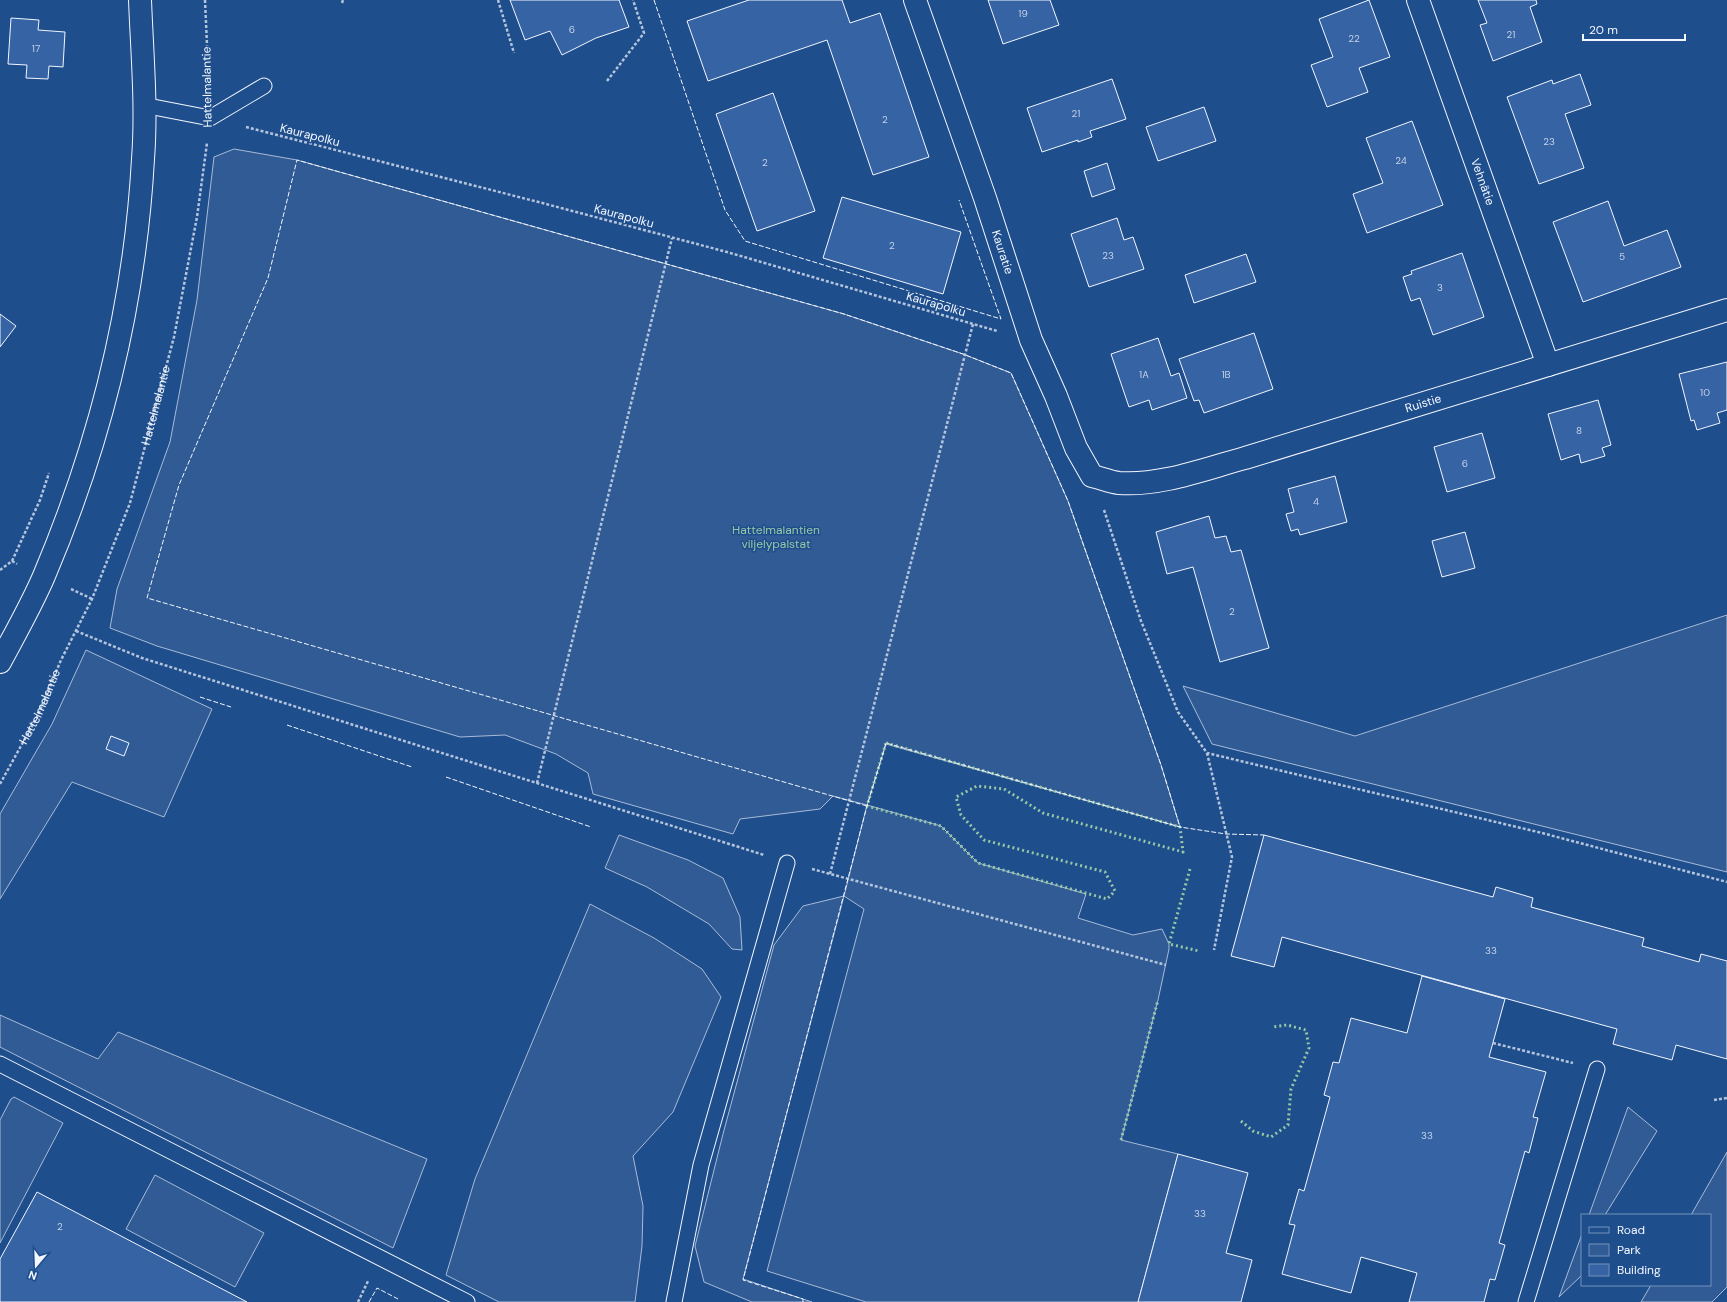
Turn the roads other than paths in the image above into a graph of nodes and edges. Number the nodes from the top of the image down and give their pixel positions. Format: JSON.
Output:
{"nodes":[{"id":1,"x":140,"y":0,"type":"edge"},
{"id":2,"x":914,"y":0,"type":"edge"},
{"id":3,"x":1418,"y":0,"type":"edge"},
{"id":4,"x":264,"y":86,"type":"dead end"},
{"id":5,"x":143,"y":105,"type":"junction"},
{"id":6,"x":1727,"y":310,"type":"edge"},
{"id":7,"x":1548,"y":365,"type":"junction"},
{"id":8,"x":1117,"y":483,"type":"joint"},
{"id":9,"x":3,"y":649,"type":"edge"},
{"id":10,"x":787,"y":863,"type":"road end"},
{"id":11,"x":0,"y":1064,"type":"edge"},
{"id":12,"x":1596,"y":1069,"type":"road end"},
{"id":13,"x":467,"y":1302,"type":"edge"},
{"id":14,"x":674,"y":1302,"type":"edge"},
{"id":15,"x":1526,"y":1302,"type":"edge"}],
"edges":[{"from":1,"to":5,"type":"street"},
{"from":2,"to":8,"type":"street","name":"Kauratie"},
{"from":3,"to":7,"type":"street","name":"Vehnätie"},
{"from":4,"to":5,"type":"lane"},
{"from":5,"to":9,"type":"street"},
{"from":6,"to":7,"type":"street","name":"Ruistie"},
{"from":7,"to":8,"type":"street","name":"Ruistie"},
{"from":10,"to":14,"type":"lane"},
{"from":11,"to":13,"type":"lane"},
{"from":12,"to":15,"type":"lane"}]}
